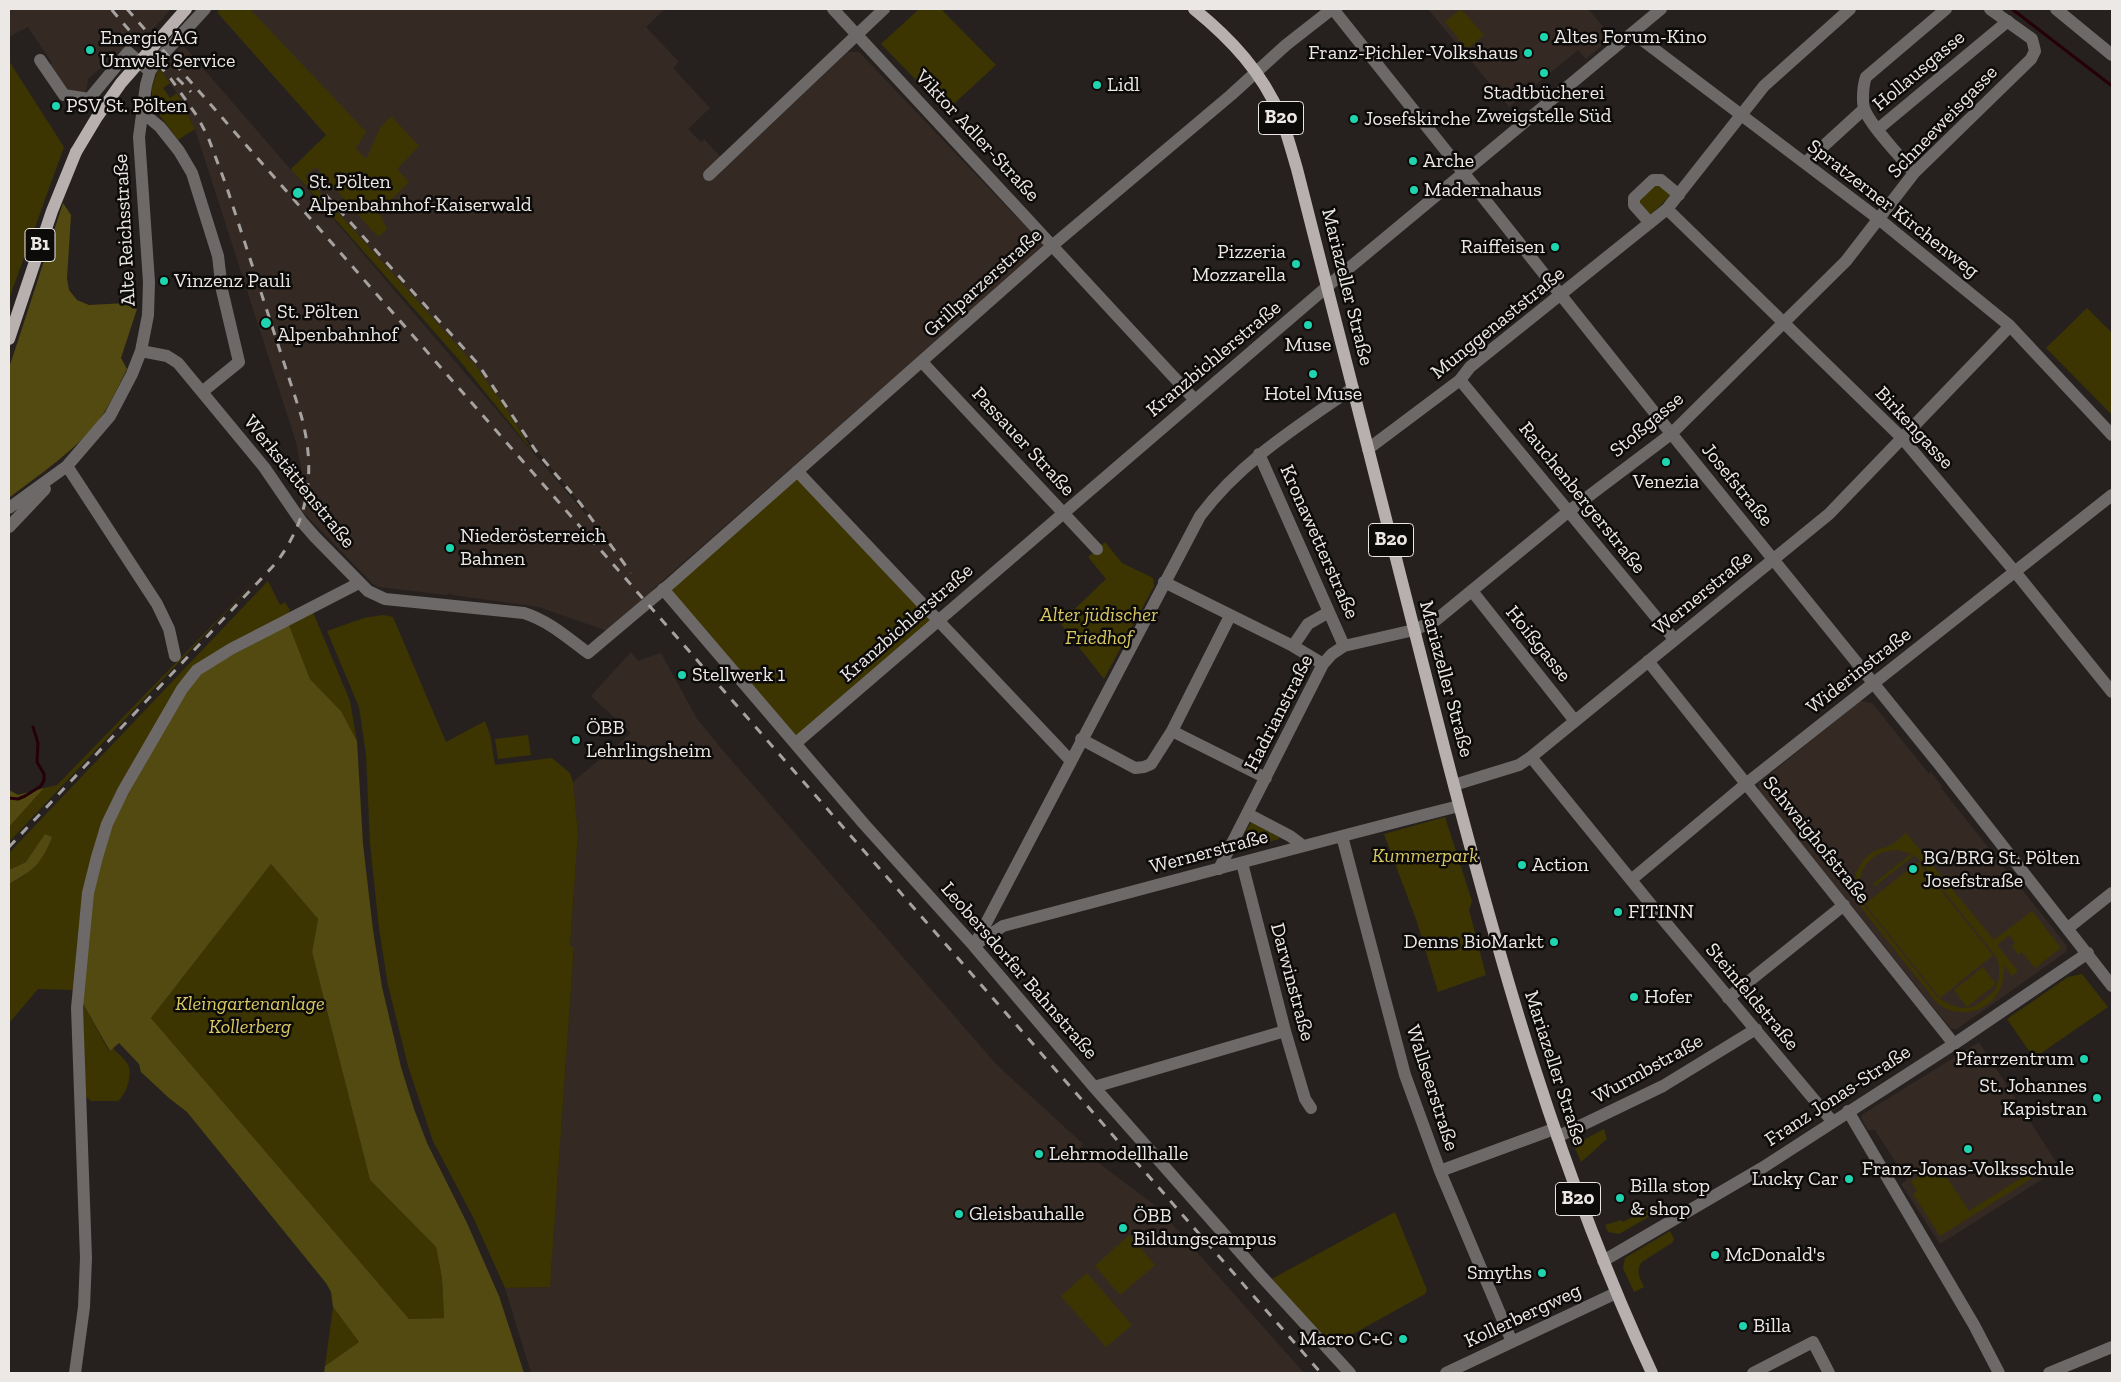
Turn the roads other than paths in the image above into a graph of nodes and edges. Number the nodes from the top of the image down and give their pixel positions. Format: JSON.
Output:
{"nodes":[{"id":1,"x":186,"y":9,"type":"edge"},
{"id":2,"x":205,"y":9,"type":"edge"},
{"id":3,"x":832,"y":9,"type":"edge"},
{"id":4,"x":884,"y":9,"type":"edge"},
{"id":5,"x":1194,"y":9,"type":"edge"},
{"id":6,"x":1332,"y":9,"type":"edge"},
{"id":7,"x":1661,"y":9,"type":"edge"},
{"id":8,"x":1850,"y":9,"type":"edge"},
{"id":9,"x":1946,"y":9,"type":"edge"},
{"id":10,"x":1990,"y":9,"type":"edge"},
{"id":11,"x":2056,"y":9,"type":"edge"},
{"id":12,"x":2008,"y":21,"type":"junction"},
{"id":13,"x":1633,"y":33,"type":"junction"},
{"id":14,"x":856,"y":34,"type":"junction"},
{"id":15,"x":2112,"y":55,"type":"edge"},
{"id":16,"x":40,"y":60,"type":"dead end"},
{"id":17,"x":150,"y":71,"type":"junction"},
{"id":18,"x":1256,"y":72,"type":"junction"},
{"id":19,"x":1864,"y":109,"type":"junction"},
{"id":20,"x":142,"y":112,"type":"junction"},
{"id":21,"x":1741,"y":115,"type":"junction"},
{"id":22,"x":1878,"y":130,"type":"junction"},
{"id":23,"x":1805,"y":162,"type":"junction"},
{"id":24,"x":1464,"y":172,"type":"junction"},
{"id":25,"x":1914,"y":173,"type":"junction"},
{"id":26,"x":709,"y":175,"type":"dead end"},
{"id":27,"x":1679,"y":195,"type":"junction"},
{"id":28,"x":1667,"y":209,"type":"junction"},
{"id":29,"x":1880,"y":220,"type":"junction"},
{"id":30,"x":1650,"y":224,"type":"junction"},
{"id":31,"x":1053,"y":245,"type":"junction"},
{"id":32,"x":1327,"y":287,"type":"junction"},
{"id":33,"x":1562,"y":295,"type":"junction"},
{"id":34,"x":1785,"y":323,"type":"junction"},
{"id":35,"x":2010,"y":326,"type":"junction"},
{"id":36,"x":9,"y":339,"type":"edge"},
{"id":37,"x":141,"y":351,"type":"junction"},
{"id":38,"x":922,"y":362,"type":"junction"},
{"id":39,"x":1460,"y":380,"type":"junction"},
{"id":40,"x":1353,"y":388,"type":"junction"},
{"id":41,"x":202,"y":392,"type":"junction"},
{"id":42,"x":1195,"y":400,"type":"junction"},
{"id":43,"x":1671,"y":434,"type":"junction"},
{"id":44,"x":2112,"y":435,"type":"edge"},
{"id":45,"x":1902,"y":438,"type":"junction"},
{"id":46,"x":1368,"y":449,"type":"junction"},
{"id":47,"x":1259,"y":454,"type":"junction"},
{"id":48,"x":67,"y":466,"type":"junction"},
{"id":49,"x":797,"y":472,"type":"junction"},
{"id":50,"x":2112,"y":495,"type":"edge"},
{"id":51,"x":9,"y":508,"type":"edge"},
{"id":52,"x":1569,"y":511,"type":"junction"},
{"id":53,"x":1064,"y":512,"type":"junction"},
{"id":54,"x":9,"y":527,"type":"edge"},
{"id":55,"x":1096,"y":548,"type":"dead end"},
{"id":56,"x":1774,"y":560,"type":"junction"},
{"id":57,"x":2016,"y":572,"type":"junction"},
{"id":58,"x":1164,"y":582,"type":"junction"},
{"id":59,"x":359,"y":583,"type":"junction"},
{"id":60,"x":663,"y":590,"type":"junction"},
{"id":61,"x":1472,"y":592,"type":"junction"},
{"id":62,"x":1329,"y":612,"type":"junction"},
{"id":63,"x":1230,"y":616,"type":"junction"},
{"id":64,"x":937,"y":622,"type":"junction"},
{"id":65,"x":1414,"y":630,"type":"junction"},
{"id":66,"x":1674,"y":639,"type":"junction"},
{"id":67,"x":1293,"y":646,"type":"junction"},
{"id":68,"x":1344,"y":646,"type":"junction"},
{"id":69,"x":174,"y":656,"type":"dead end"},
{"id":70,"x":1648,"y":661,"type":"junction"},
{"id":71,"x":1323,"y":664,"type":"junction"},
{"id":72,"x":1873,"y":684,"type":"junction"},
{"id":73,"x":2112,"y":692,"type":"edge"},
{"id":74,"x":1575,"y":721,"type":"junction"},
{"id":75,"x":1172,"y":730,"type":"junction"},
{"id":76,"x":1081,"y":739,"type":"junction"},
{"id":77,"x":796,"y":743,"type":"junction"},
{"id":78,"x":1531,"y":757,"type":"junction"},
{"id":79,"x":1070,"y":760,"type":"junction"},
{"id":80,"x":1266,"y":778,"type":"junction"},
{"id":81,"x":1747,"y":783,"type":"junction"},
{"id":82,"x":1454,"y":785,"type":"junction"},
{"id":83,"x":1459,"y":806,"type":"junction"},
{"id":84,"x":1248,"y":814,"type":"junction"},
{"id":85,"x":1342,"y":836,"type":"junction"},
{"id":86,"x":1302,"y":845,"type":"junction"},
{"id":87,"x":1242,"y":863,"type":"junction"},
{"id":88,"x":1219,"y":869,"type":"junction"},
{"id":89,"x":1630,"y":880,"type":"junction"},
{"id":90,"x":2112,"y":893,"type":"edge"},
{"id":91,"x":1844,"y":905,"type":"junction"},
{"id":92,"x":2068,"y":928,"type":"junction"},
{"id":93,"x":974,"y":946,"type":"junction"},
{"id":94,"x":2088,"y":953,"type":"junction"},
{"id":95,"x":2112,"y":986,"type":"edge"},
{"id":96,"x":1728,"y":998,"type":"junction"},
{"id":97,"x":1756,"y":1030,"type":"junction"},
{"id":98,"x":1285,"y":1031,"type":"junction"},
{"id":99,"x":1954,"y":1044,"type":"junction"},
{"id":100,"x":1094,"y":1087,"type":"junction"},
{"id":101,"x":1311,"y":1108,"type":"dead end"},
{"id":102,"x":1848,"y":1111,"type":"junction"},
{"id":103,"x":1832,"y":1121,"type":"junction"},
{"id":104,"x":1555,"y":1133,"type":"junction"},
{"id":105,"x":1440,"y":1171,"type":"junction"},
{"id":106,"x":1603,"y":1260,"type":"junction"},
{"id":107,"x":1616,"y":1293,"type":"junction"},
{"id":108,"x":1512,"y":1342,"type":"junction"},
{"id":109,"x":2112,"y":1347,"type":"edge"},
{"id":110,"x":75,"y":1373,"type":"edge"},
{"id":111,"x":1350,"y":1373,"type":"edge"},
{"id":112,"x":1446,"y":1373,"type":"edge"},
{"id":113,"x":1652,"y":1373,"type":"edge"},
{"id":114,"x":1753,"y":1373,"type":"edge"},
{"id":115,"x":1829,"y":1373,"type":"edge"},
{"id":116,"x":1999,"y":1373,"type":"edge"},
{"id":117,"x":2049,"y":1373,"type":"edge"}],
"edges":[{"from":1,"to":36,"type":"main road","number":"B1","bridge":true},
{"from":2,"to":17,"type":"street","name":"Alte Reichsstraße"},
{"from":3,"to":14,"type":"street","name":"Viktor Adler-Straße"},
{"from":4,"to":14,"type":"street"},
{"from":5,"to":18,"type":"main road","name":"Mariazeller Straße","number":"B20"},
{"from":6,"to":18,"type":"street","name":"Grillparzerstraße"},
{"from":6,"to":24,"type":"street","name":"Josefstraße"},
{"from":7,"to":13,"type":"street","name":"Kranzbichlerstraße"},
{"from":8,"to":21,"type":"street","name":"Munggenaststraße"},
{"from":9,"to":19,"type":"street"},
{"from":10,"to":12,"type":"street"},
{"from":11,"to":15,"type":"street"},
{"from":12,"to":22,"type":"street","name":"Hollausgasse"},
{"from":12,"to":25,"type":"street","name":"Schneeweisgasse"},
{"from":13,"to":21,"type":"street","name":"Spratzerner Kirchenweg"},
{"from":13,"to":24,"type":"street","name":"Kranzbichlerstraße"},
{"from":14,"to":26,"type":"street"},
{"from":14,"to":31,"type":"street","name":"Viktor Adler-Straße"},
{"from":16,"to":17,"type":"street"},
{"from":17,"to":20,"type":"street","name":"Alte Reichsstraße"},
{"from":18,"to":31,"type":"street","name":"Grillparzerstraße"},
{"from":18,"to":32,"type":"main road","name":"Mariazeller Straße","number":"B20"},
{"from":19,"to":22,"type":"street"},
{"from":19,"to":23,"type":"street"},
{"from":20,"to":37,"type":"street","name":"Alte Reichsstraße"},
{"from":20,"to":41,"type":"street"},
{"from":21,"to":23,"type":"street","name":"Spratzerner Kirchenweg"},
{"from":21,"to":27,"type":"street","name":"Munggenaststraße"},
{"from":22,"to":25,"type":"street"},
{"from":23,"to":29,"type":"street","name":"Spratzerner Kirchenweg"},
{"from":24,"to":32,"type":"street","name":"Kranzbichlerstraße"},
{"from":24,"to":33,"type":"street","name":"Josefstraße"},
{"from":25,"to":29,"type":"street","name":"Schneeweisgasse"},
{"from":27,"to":28,"type":"street","name":"Munggenaststraße"},
{"from":27,"to":30,"type":"street"},
{"from":28,"to":30,"type":"street","name":"Munggenaststraße"},
{"from":28,"to":34,"type":"street","name":"Birkengasse"},
{"from":29,"to":34,"type":"street","name":"Stoßgasse"},
{"from":29,"to":35,"type":"street","name":"Spratzerner Kirchenweg"},
{"from":30,"to":33,"type":"street","name":"Munggenaststraße"},
{"from":31,"to":38,"type":"street","name":"Grillparzerstraße"},
{"from":31,"to":42,"type":"street","name":"Viktor Adler-Straße"},
{"from":32,"to":40,"type":"main road","name":"Mariazeller Straße","number":"B20"},
{"from":32,"to":42,"type":"street","name":"Kranzbichlerstraße"},
{"from":33,"to":39,"type":"street","name":"Munggenaststraße"},
{"from":33,"to":43,"type":"street","name":"Josefstraße"},
{"from":34,"to":43,"type":"street","name":"Stoßgasse"},
{"from":34,"to":45,"type":"street","name":"Birkengasse"},
{"from":35,"to":44,"type":"street","name":"Spratzerner Kirchenweg"},
{"from":35,"to":45,"type":"street","name":"Wernerstraße"},
{"from":37,"to":41,"type":"street","name":"Werkstättenstraße"},
{"from":37,"to":48,"type":"street","name":"Alte Reichsstraße"},
{"from":38,"to":49,"type":"street","name":"Grillparzerstraße"},
{"from":38,"to":53,"type":"street","name":"Passauer Straße"},
{"from":39,"to":46,"type":"street","name":"Munggenaststraße"},
{"from":39,"to":52,"type":"street","name":"Rauchenbergerstraße"},
{"from":40,"to":46,"type":"main road","name":"Mariazeller Straße","number":"B20"},
{"from":40,"to":47,"type":"street"},
{"from":41,"to":59,"type":"street","name":"Werkstättenstraße"},
{"from":42,"to":53,"type":"street","name":"Kranzbichlerstraße"},
{"from":43,"to":52,"type":"street","name":"Stoßgasse"},
{"from":43,"to":56,"type":"street","name":"Josefstraße"},
{"from":45,"to":56,"type":"street","name":"Wernerstraße"},
{"from":45,"to":57,"type":"street","name":"Birkengasse"},
{"from":46,"to":65,"type":"main road","name":"Mariazeller Straße","number":"B20"},
{"from":47,"to":58,"type":"street"},
{"from":47,"to":62,"type":"street","name":"Kronawetterstraße"},
{"from":48,"to":51,"type":"street","name":"Alte Reichsstraße"},
{"from":48,"to":54,"type":"street"},
{"from":48,"to":69,"type":"street"},
{"from":49,"to":60,"type":"street","name":"Grillparzerstraße"},
{"from":49,"to":64,"type":"street"},
{"from":50,"to":57,"type":"street","name":"Widerinstraße"},
{"from":52,"to":61,"type":"street","name":"Stoßgasse"},
{"from":52,"to":66,"type":"street","name":"Rauchenbergerstraße"},
{"from":53,"to":55,"type":"street","name":"Passauer Straße"},
{"from":53,"to":64,"type":"street","name":"Kranzbichlerstraße"},
{"from":56,"to":66,"type":"street","name":"Wernerstraße"},
{"from":56,"to":72,"type":"street","name":"Josefstraße"},
{"from":57,"to":72,"type":"street","name":"Widerinstraße"},
{"from":57,"to":73,"type":"street","name":"Birkengasse"},
{"from":58,"to":63,"type":"street"},
{"from":58,"to":76,"type":"street"},
{"from":59,"to":60,"type":"street","name":"Werkstättenstraße"},
{"from":59,"to":110,"type":"street"},
{"from":60,"to":77,"type":"street","name":"Leobersdorfer Bahnstraße"},
{"from":61,"to":65,"type":"street","name":"Stoßgasse"},
{"from":61,"to":74,"type":"street","name":"Hoißgasse"},
{"from":62,"to":67,"type":"street","name":"Hadrianstraße"},
{"from":62,"to":68,"type":"street","name":"Kronawetterstraße"},
{"from":63,"to":67,"type":"street"},
{"from":63,"to":75,"type":"street"},
{"from":64,"to":77,"type":"street","name":"Kranzbichlerstraße"},
{"from":64,"to":79,"type":"street"},
{"from":65,"to":68,"type":"street","name":"Hadrianstraße"},
{"from":65,"to":82,"type":"main road","name":"Mariazeller Straße","number":"B20"},
{"from":66,"to":70,"type":"street","name":"Wernerstraße"},
{"from":67,"to":71,"type":"street"},
{"from":68,"to":71,"type":"street","name":"Hadrianstraße"},
{"from":70,"to":74,"type":"street","name":"Wernerstraße"},
{"from":70,"to":81,"type":"street","name":"Schwaighofstraße"},
{"from":71,"to":80,"type":"street","name":"Hadrianstraße"},
{"from":72,"to":81,"type":"street","name":"Widerinstraße"},
{"from":72,"to":92,"type":"street","name":"Josefstraße"},
{"from":74,"to":78,"type":"street","name":"Wernerstraße"},
{"from":75,"to":76,"type":"street"},
{"from":75,"to":80,"type":"street"},
{"from":76,"to":79,"type":"street"},
{"from":77,"to":93,"type":"street","name":"Leobersdorfer Bahnstraße"},
{"from":78,"to":82,"type":"street","name":"Wernerstraße"},
{"from":78,"to":89,"type":"street","name":"Steinfeldstraße"},
{"from":79,"to":93,"type":"street"},
{"from":80,"to":84,"type":"street","name":"Hadrianstraße"},
{"from":81,"to":89,"type":"street","name":"Widerinstraße"},
{"from":81,"to":91,"type":"street","name":"Schwaighofstraße"},
{"from":82,"to":83,"type":"main road","name":"Mariazeller Straße","number":"B20"},
{"from":83,"to":85,"type":"street","name":"Wernerstraße"},
{"from":83,"to":104,"type":"main road","name":"Mariazeller Straße","number":"B20"},
{"from":84,"to":86,"type":"street"},
{"from":84,"to":88,"type":"street","name":"Hadrianstraße"},
{"from":85,"to":86,"type":"street","name":"Wernerstraße"},
{"from":85,"to":105,"type":"street","name":"Wallseerstraße"},
{"from":86,"to":87,"type":"street","name":"Wernerstraße"},
{"from":87,"to":88,"type":"street","name":"Wernerstraße"},
{"from":87,"to":98,"type":"street","name":"Darwinstraße"},
{"from":88,"to":93,"type":"street","name":"Wernerstraße"},
{"from":89,"to":96,"type":"street","name":"Steinfeldstraße"},
{"from":90,"to":92,"type":"street"},
{"from":91,"to":96,"type":"street"},
{"from":91,"to":99,"type":"street","name":"Schwaighofstraße"},
{"from":92,"to":94,"type":"street","name":"Josefstraße"},
{"from":93,"to":100,"type":"street","name":"Leobersdorfer Bahnstraße"},
{"from":94,"to":95,"type":"street","name":"Josefstraße"},
{"from":94,"to":99,"type":"street","name":"Franz Jonas-Straße"},
{"from":96,"to":97,"type":"street","name":"Steinfeldstraße"},
{"from":97,"to":103,"type":"street","name":"Steinfeldstraße"},
{"from":97,"to":104,"type":"street","name":"Wurmbstraße"},
{"from":98,"to":100,"type":"street"},
{"from":98,"to":101,"type":"street","name":"Darwinstraße"},
{"from":99,"to":102,"type":"street","name":"Franz Jonas-Straße"},
{"from":100,"to":111,"type":"street","name":"Leobersdorfer Bahnstraße"},
{"from":102,"to":103,"type":"street","name":"Franz Jonas-Straße"},
{"from":102,"to":116,"type":"street"},
{"from":103,"to":106,"type":"street","name":"Franz Jonas-Straße"},
{"from":104,"to":105,"type":"street","name":"Wurmbstraße"},
{"from":104,"to":106,"type":"main road","name":"Mariazeller Straße","number":"B20"},
{"from":105,"to":108,"type":"street","name":"Wallseerstraße"},
{"from":106,"to":107,"type":"main road","name":"Mariazeller Straße","number":"B20"},
{"from":107,"to":108,"type":"street","name":"Kollerbergweg"},
{"from":107,"to":113,"type":"main road","name":"Mariazeller Straße","number":"B20"},
{"from":108,"to":112,"type":"street","name":"Kollerbergweg"},
{"from":109,"to":117,"type":"street"},
{"from":114,"to":115,"type":"street"}]}
